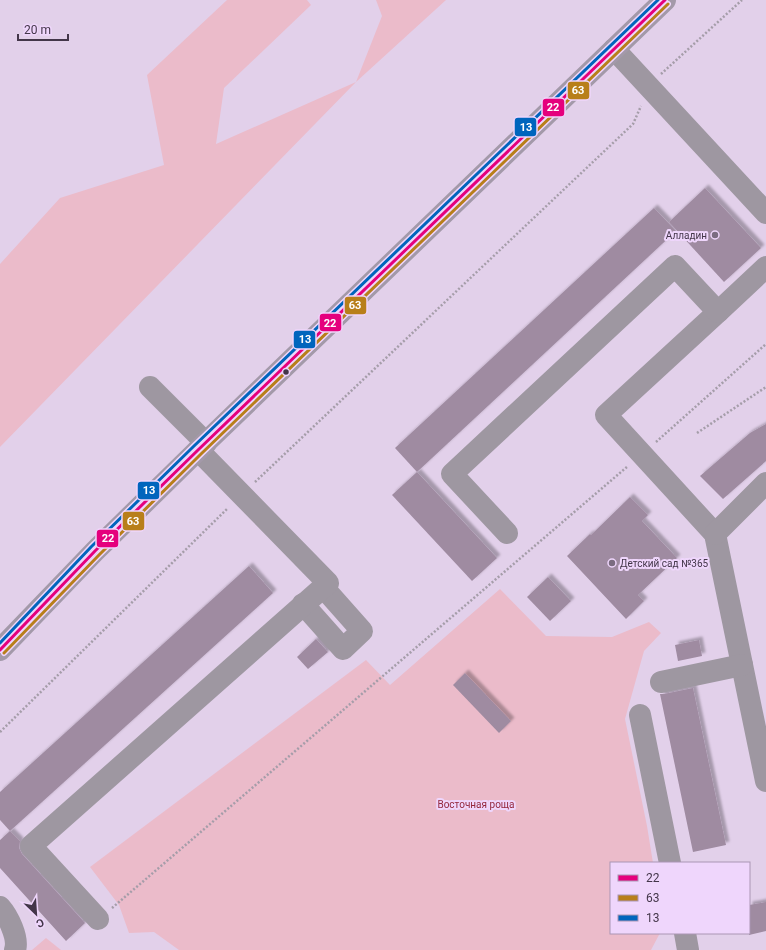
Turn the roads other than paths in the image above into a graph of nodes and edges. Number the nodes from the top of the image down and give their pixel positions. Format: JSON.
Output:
{"nodes":[{"id":1,"x":665,"y":0,"type":"edge"},
{"id":2,"x":614,"y":49,"type":"junction"},
{"id":3,"x":766,"y":214,"type":"edge"},
{"id":4,"x":766,"y":267,"type":"edge"},
{"id":5,"x":718,"y":312,"type":"junction"},
{"id":6,"x":150,"y":387,"type":"dead end"},
{"id":7,"x":202,"y":446,"type":"junction"},
{"id":8,"x":766,"y":483,"type":"edge"},
{"id":9,"x":507,"y":534,"type":"dead end"},
{"id":10,"x":715,"y":534,"type":"junction"},
{"id":11,"x":323,"y":587,"type":"junction"},
{"id":12,"x":304,"y":604,"type":"junction"},
{"id":13,"x":0,"y":650,"type":"edge"},
{"id":14,"x":742,"y":665,"type":"junction"},
{"id":15,"x":661,"y":682,"type":"dead end"},
{"id":16,"x":640,"y":714,"type":"dead end"},
{"id":17,"x":762,"y":737,"type":"edge"},
{"id":18,"x":766,"y":781,"type":"edge"},
{"id":19,"x":670,"y":862,"type":"edge"},
{"id":20,"x":0,"y":906,"type":"edge"},
{"id":21,"x":98,"y":919,"type":"road end"},
{"id":22,"x":685,"y":934,"type":"edge"},
{"id":23,"x":15,"y":950,"type":"edge"},
{"id":24,"x":688,"y":950,"type":"edge"}],
"edges":[{"from":1,"to":2,"type":"main road"},
{"from":2,"to":3,"type":"street"},
{"from":2,"to":7,"type":"main road"},
{"from":4,"to":5,"type":"street"},
{"from":5,"to":9,"type":"street"},
{"from":5,"to":10,"type":"street"},
{"from":6,"to":7,"type":"street"},
{"from":7,"to":11,"type":"street"},
{"from":7,"to":13,"type":"main road"},
{"from":8,"to":10,"type":"street"},
{"from":10,"to":14,"type":"street"},
{"from":11,"to":12,"type":"street"},
{"from":11,"to":12,"type":"street"},
{"from":12,"to":21,"type":"street"},
{"from":14,"to":15,"type":"street"},
{"from":14,"to":17,"type":"street"},
{"from":16,"to":19,"type":"street"},
{"from":17,"to":18,"type":"street"},
{"from":20,"to":23,"type":"street"},
{"from":22,"to":24,"type":"street"}]}
